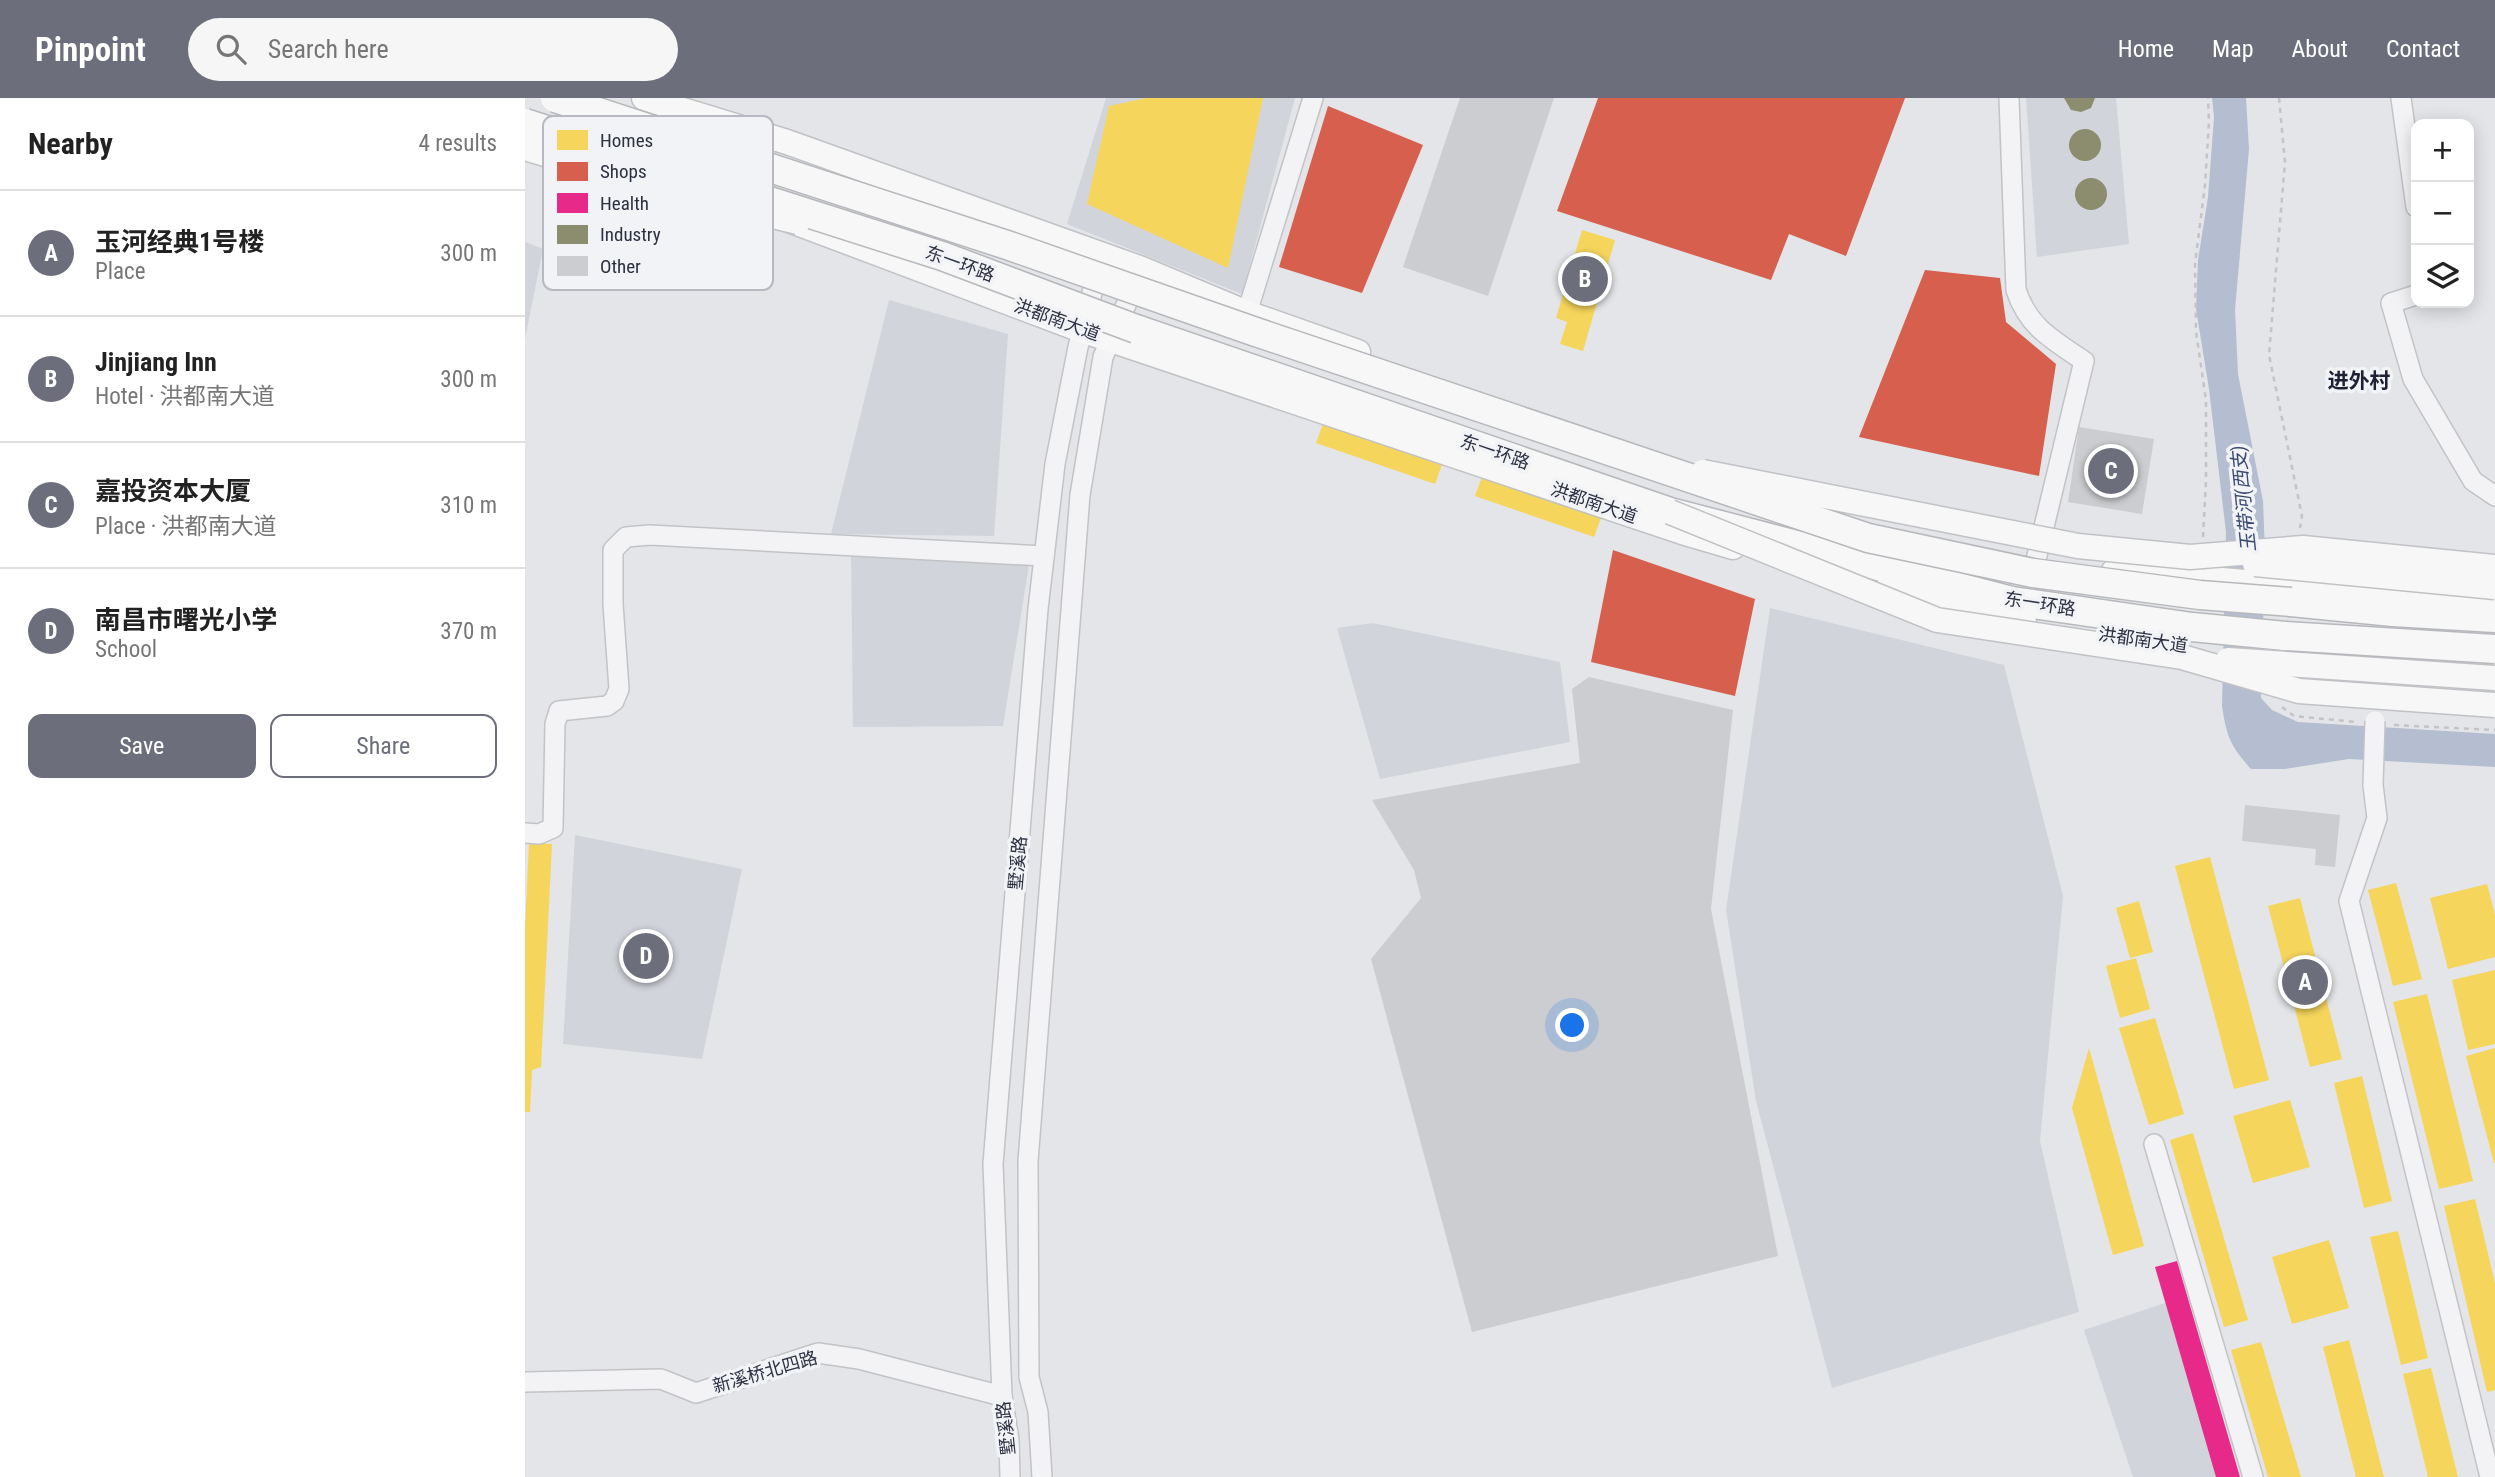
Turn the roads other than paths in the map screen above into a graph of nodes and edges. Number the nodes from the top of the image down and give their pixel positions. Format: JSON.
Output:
{"nodes":[{"id":1,"x":555,"y":98,"type":"edge"},
{"id":2,"x":644,"y":98,"type":"edge"},
{"id":3,"x":1313,"y":98,"type":"edge"},
{"id":4,"x":2009,"y":98,"type":"edge"},
{"id":5,"x":2402,"y":98,"type":"edge"},
{"id":6,"x":610,"y":116,"type":"edge"},
{"id":7,"x":702,"y":116,"type":"edge"},
{"id":8,"x":525,"y":123,"type":"edge"},
{"id":9,"x":543,"y":129,"type":"edge"},
{"id":10,"x":525,"y":134,"type":"edge"},
{"id":11,"x":773,"y":138,"type":"edge"},
{"id":12,"x":543,"y":140,"type":"edge"},
{"id":13,"x":525,"y":148,"type":"edge"},
{"id":14,"x":543,"y":153,"type":"edge"},
{"id":15,"x":773,"y":169,"type":"edge"},
{"id":16,"x":2413,"y":182,"type":"edge"},
{"id":17,"x":773,"y":202,"type":"edge"},
{"id":18,"x":773,"y":214,"type":"edge"},
{"id":19,"x":773,"y":216,"type":"edge"},
{"id":20,"x":1102,"y":254,"type":"junction"},
{"id":21,"x":942,"y":256,"type":"junction"},
{"id":22,"x":1142,"y":269,"type":"junction"},
{"id":23,"x":2411,"y":297,"type":"edge"},
{"id":24,"x":1247,"y":313,"type":"junction"},
{"id":25,"x":1083,"y":331,"type":"junction"},
{"id":26,"x":1110,"y":340,"type":"junction"},
{"id":27,"x":1623,"y":456,"type":"junction"},
{"id":28,"x":2495,"y":496,"type":"edge"},
{"id":29,"x":1670,"y":512,"type":"junction"},
{"id":30,"x":1044,"y":556,"type":"junction"},
{"id":31,"x":2198,"y":558,"type":"junction"},
{"id":32,"x":2035,"y":564,"type":"junction"},
{"id":33,"x":2495,"y":568,"type":"edge"},
{"id":34,"x":2495,"y":587,"type":"edge"},
{"id":35,"x":2495,"y":603,"type":"edge"},
{"id":36,"x":2495,"y":618,"type":"edge"},
{"id":37,"x":2495,"y":649,"type":"edge"},
{"id":38,"x":2182,"y":652,"type":"junction"},
{"id":39,"x":2375,"y":661,"type":"junction"},
{"id":40,"x":2495,"y":668,"type":"edge"},
{"id":41,"x":2495,"y":678,"type":"edge"},
{"id":42,"x":2495,"y":705,"type":"edge"},
{"id":43,"x":525,"y":832,"type":"edge"},
{"id":44,"x":2154,"y":1144,"type":"dead end"},
{"id":45,"x":525,"y":1382,"type":"edge"},
{"id":46,"x":1002,"y":1396,"type":"junction"},
{"id":47,"x":1010,"y":1477,"type":"edge"},
{"id":48,"x":1042,"y":1477,"type":"edge"},
{"id":49,"x":2253,"y":1477,"type":"edge"},
{"id":50,"x":2490,"y":1477,"type":"edge"}],
"edges":[{"from":1,"to":6,"type":"highway","name":"东一环路","bridge":true},
{"from":2,"to":7,"type":"main road"},
{"from":3,"to":24,"type":"street"},
{"from":4,"to":32,"type":"street"},
{"from":5,"to":16,"type":"street"},
{"from":8,"to":9,"type":"highway","name":"东一环路","bridge":true},
{"from":10,"to":12,"type":"main road","name":"洪都南大道"},
{"from":11,"to":20,"type":"main road"},
{"from":13,"to":14,"type":"main road","bridge":true},
{"from":15,"to":27,"type":"highway","name":"东一环路","bridge":true},
{"from":17,"to":21,"type":"highway","name":"东一环路","bridge":true},
{"from":18,"to":25,"type":"main road","name":"洪都南大道"},
{"from":19,"to":21,"type":"main road","bridge":true},
{"from":20,"to":22,"type":"main road"},
{"from":20,"to":25,"type":"street","name":"墅溪路"},
{"from":21,"to":29,"type":"highway","name":"东一环路","bridge":true},
{"from":22,"to":24,"type":"main road"},
{"from":22,"to":26,"type":"street","name":"墅溪路"},
{"from":23,"to":28,"type":"street"},
{"from":24,"to":32,"type":"main road"},
{"from":25,"to":26,"type":"main road","name":"洪都南大道"},
{"from":25,"to":30,"type":"street","name":"墅溪路"},
{"from":26,"to":38,"type":"main road","name":"洪都南大道"},
{"from":26,"to":48,"type":"street","name":"墅溪路"},
{"from":27,"to":31,"type":"main road","bridge":true},
{"from":27,"to":36,"type":"highway","name":"东一环路","bridge":true},
{"from":29,"to":37,"type":"highway","name":"东一环路","bridge":true},
{"from":29,"to":38,"type":"main road","bridge":true},
{"from":30,"to":43,"type":"street"},
{"from":30,"to":46,"type":"street","name":"墅溪路"},
{"from":31,"to":32,"type":"main road"},
{"from":31,"to":33,"type":"main road","bridge":true},
{"from":31,"to":34,"type":"main road","bridge":true},
{"from":31,"to":35,"type":"main road"},
{"from":38,"to":39,"type":"main road","name":"洪都南大道"},
{"from":38,"to":41,"type":"main road","bridge":true},
{"from":38,"to":42,"type":"main road","bridge":true},
{"from":39,"to":40,"type":"main road","name":"洪都南大道"},
{"from":39,"to":50,"type":"street","bridge":true},
{"from":44,"to":49,"type":"street"},
{"from":45,"to":46,"type":"street","name":"新溪桥北四路"},
{"from":46,"to":47,"type":"street","name":"墅溪路"}]}
